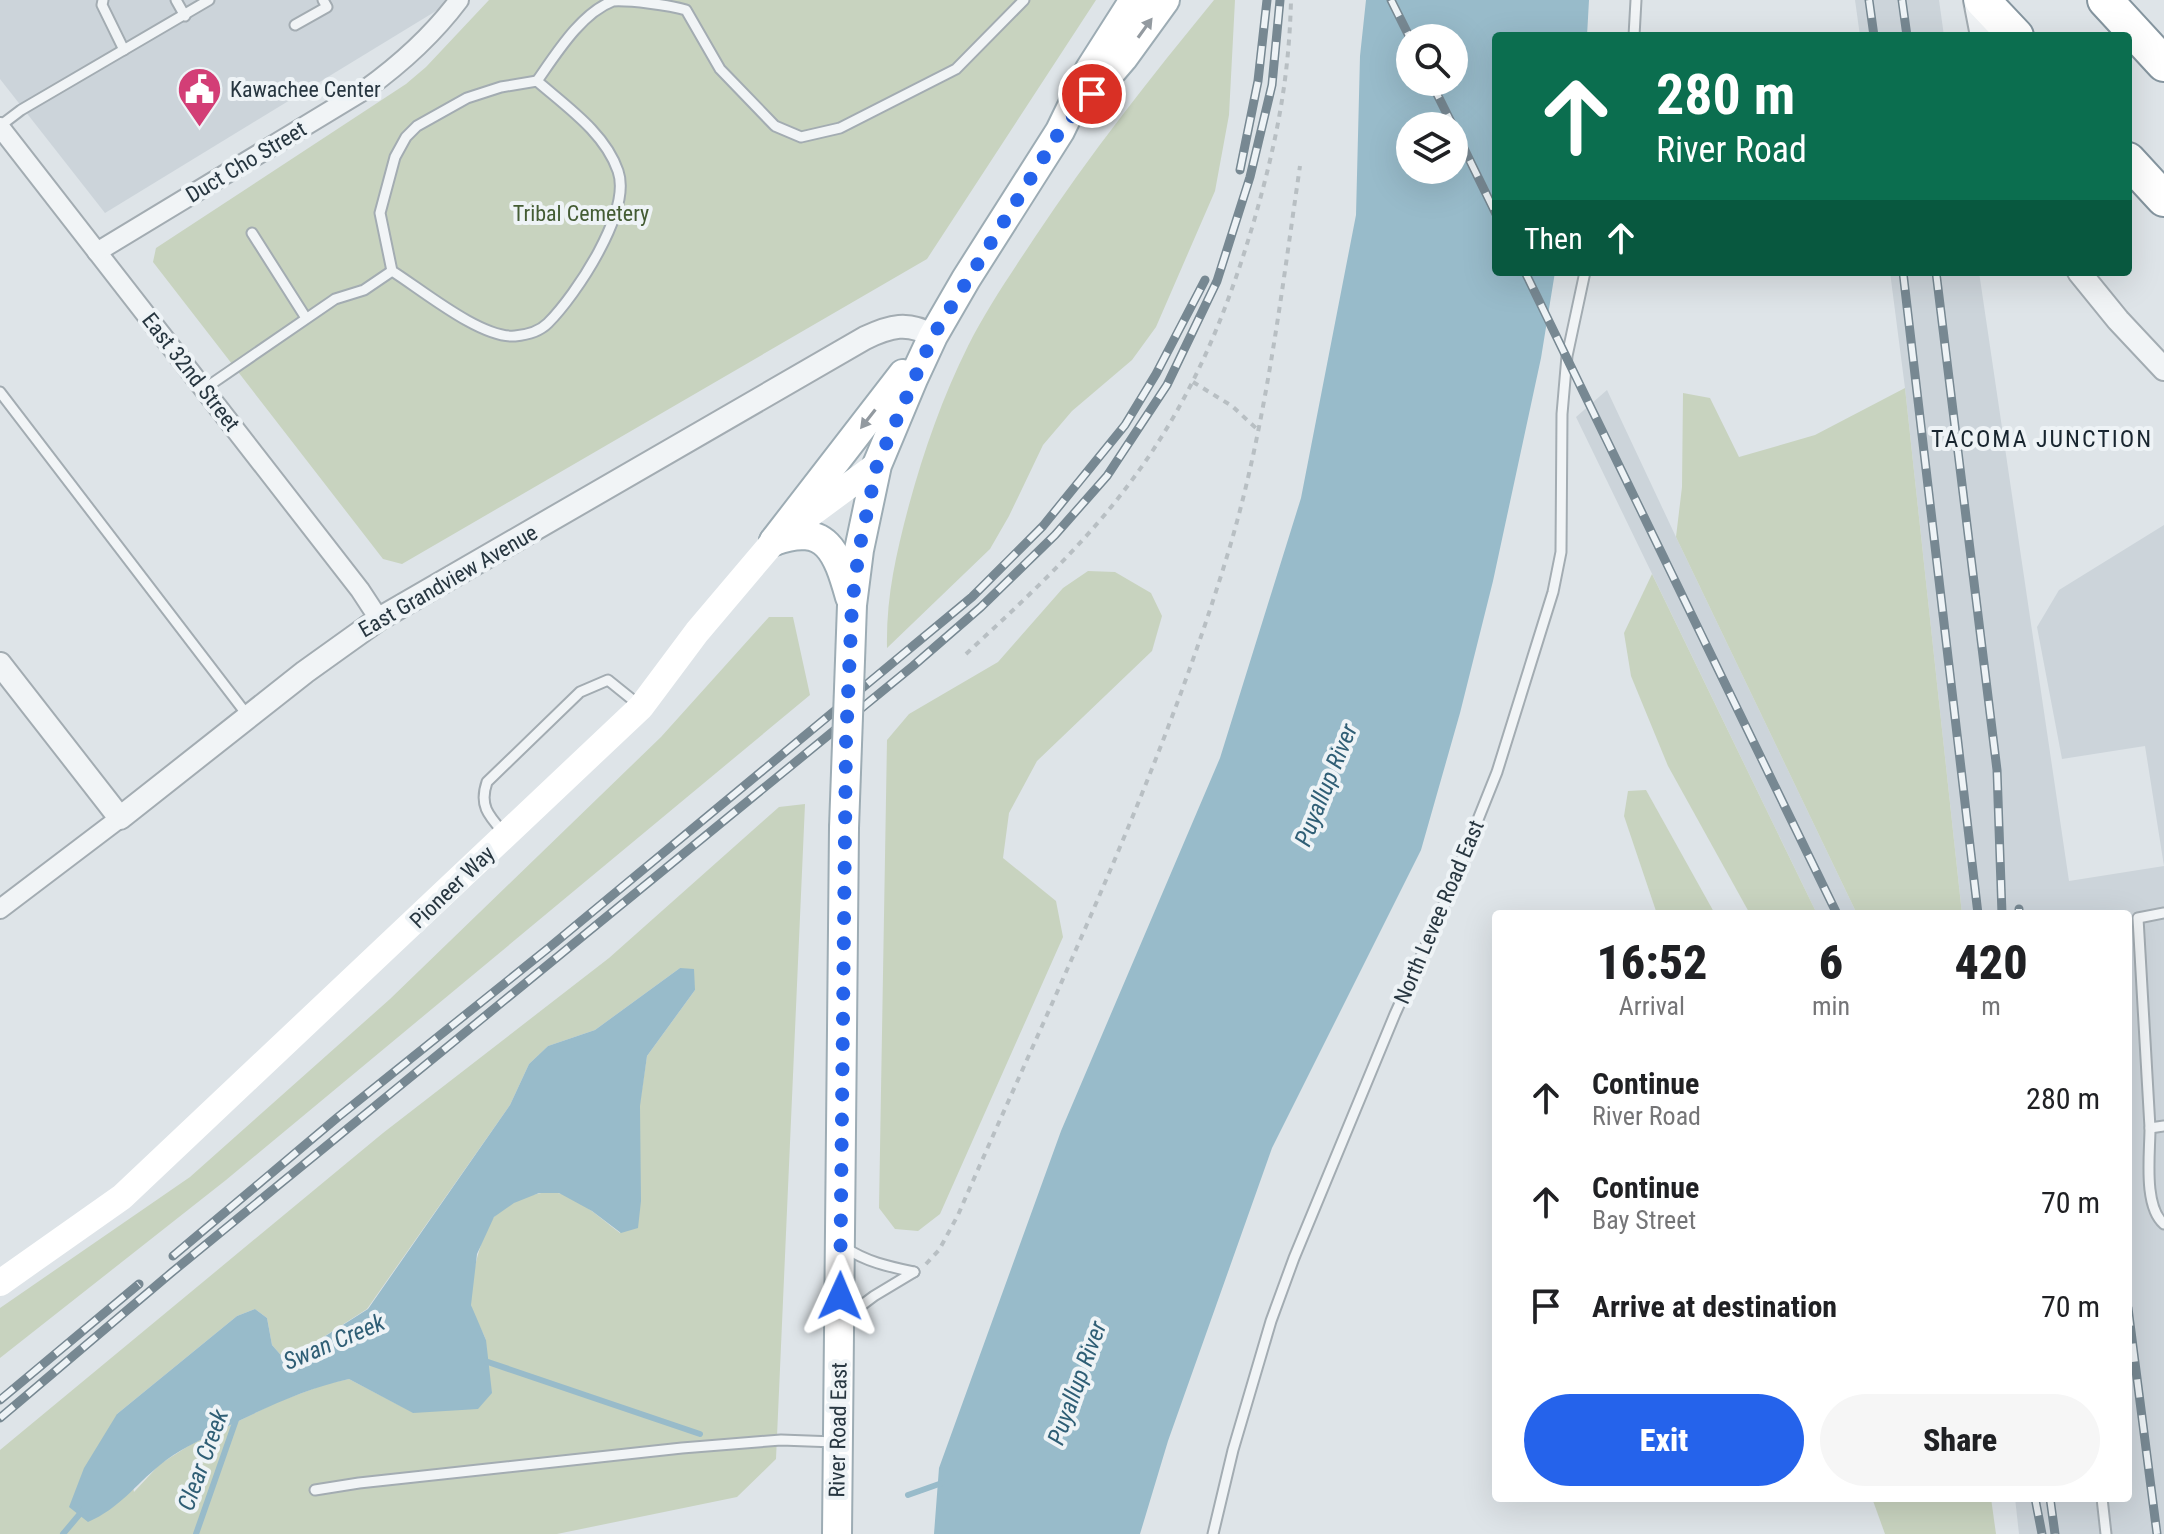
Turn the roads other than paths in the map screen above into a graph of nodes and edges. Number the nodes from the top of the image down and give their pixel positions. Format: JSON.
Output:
{"nodes":[{"id":1,"x":103,"y":0,"type":"edge"},
{"id":2,"x":176,"y":0,"type":"edge"},
{"id":3,"x":209,"y":0,"type":"edge"},
{"id":4,"x":323,"y":0,"type":"edge"},
{"id":5,"x":459,"y":0,"type":"edge"},
{"id":6,"x":1024,"y":0,"type":"edge"},
{"id":7,"x":1134,"y":0,"type":"edge"},
{"id":8,"x":1165,"y":0,"type":"edge"},
{"id":9,"x":1636,"y":0,"type":"edge"},
{"id":10,"x":1975,"y":0,"type":"edge"},
{"id":11,"x":1982,"y":0,"type":"edge"},
{"id":12,"x":2105,"y":0,"type":"edge"},
{"id":13,"x":185,"y":16,"type":"junction"},
{"id":14,"x":295,"y":25,"type":"dead end"},
{"id":15,"x":1634,"y":32,"type":"edge"},
{"id":16,"x":1981,"y":32,"type":"edge"},
{"id":17,"x":2012,"y":32,"type":"edge"},
{"id":18,"x":124,"y":50,"type":"junction"},
{"id":19,"x":2164,"y":64,"type":"edge"},
{"id":20,"x":537,"y":81,"type":"junction"},
{"id":21,"x":0,"y":126,"type":"edge"},
{"id":22,"x":1060,"y":131,"type":"junction"},
{"id":23,"x":2132,"y":164,"type":"edge"},
{"id":24,"x":2164,"y":199,"type":"edge"},
{"id":25,"x":252,"y":233,"type":"dead end"},
{"id":26,"x":97,"y":252,"type":"junction"},
{"id":27,"x":392,"y":271,"type":"junction"},
{"id":28,"x":1584,"y":276,"type":"edge"},
{"id":29,"x":2082,"y":276,"type":"edge"},
{"id":30,"x":306,"y":318,"type":"junction"},
{"id":31,"x":933,"y":336,"type":"junction"},
{"id":32,"x":2164,"y":369,"type":"edge"},
{"id":33,"x":204,"y":389,"type":"junction"},
{"id":34,"x":0,"y":392,"type":"edge"},
{"id":35,"x":877,"y":465,"type":"junction"},
{"id":36,"x":774,"y":541,"type":"junction"},
{"id":37,"x":852,"y":605,"type":"junction"},
{"id":38,"x":379,"y":619,"type":"junction"},
{"id":39,"x":0,"y":664,"type":"edge"},
{"id":40,"x":641,"y":707,"type":"junction"},
{"id":41,"x":249,"y":717,"type":"junction"},
{"id":42,"x":120,"y":818,"type":"junction"},
{"id":43,"x":506,"y":836,"type":"junction"},
{"id":44,"x":0,"y":909,"type":"edge"},
{"id":45,"x":2164,"y":913,"type":"edge"},
{"id":46,"x":2164,"y":1126,"type":"edge"},
{"id":47,"x":2150,"y":1128,"type":"junction"},
{"id":48,"x":2164,"y":1224,"type":"edge"},
{"id":49,"x":841,"y":1244,"type":"junction"},
{"id":50,"x":0,"y":1283,"type":"edge"},
{"id":51,"x":840,"y":1322,"type":"junction"},
{"id":52,"x":838,"y":1442,"type":"junction"},
{"id":53,"x":315,"y":1490,"type":"dead end"},
{"id":54,"x":2102,"y":1502,"type":"edge"},
{"id":55,"x":837,"y":1534,"type":"edge"},
{"id":56,"x":1213,"y":1534,"type":"edge"},
{"id":57,"x":2106,"y":1534,"type":"edge"}],
"edges":[{"from":1,"to":18,"type":"lane"},
{"from":2,"to":13,"type":"lane"},
{"from":3,"to":13,"type":"lane"},
{"from":4,"to":14,"type":"lane"},
{"from":5,"to":26,"type":"street","name":"Duct Cho Street"},
{"from":6,"to":20,"type":"lane"},
{"from":7,"to":22,"type":"main road"},
{"from":22,"to":8,"type":"main road","one_way":true},
{"from":9,"to":15,"type":"lane"},
{"from":10,"to":16,"type":"street"},
{"from":11,"to":17,"type":"highway"},
{"from":12,"to":19,"type":"highway"},
{"from":13,"to":18,"type":"lane"},
{"from":18,"to":21,"type":"lane"},
{"from":20,"to":27,"type":"lane"},
{"from":20,"to":27,"type":"lane"},
{"from":21,"to":26,"type":"street","name":"East 32nd Street"},
{"from":22,"to":31,"type":"main road"},
{"from":23,"to":24,"type":"highway"},
{"from":25,"to":30,"type":"lane"},
{"from":26,"to":33,"type":"street","name":"East 32nd Street"},
{"from":27,"to":30,"type":"lane"},
{"from":28,"to":56,"type":"lane","name":"North Levee Road East"},
{"from":29,"to":32,"type":"street"},
{"from":30,"to":33,"type":"lane"},
{"from":31,"to":35,"type":"main road","name":"River Road East"},
{"from":31,"to":36,"type":"main road","one_way":true},
{"from":31,"to":38,"type":"street","name":"East Grandview Avenue"},
{"from":33,"to":38,"type":"street","name":"East 32nd Street"},
{"from":34,"to":41,"type":"lane"},
{"from":35,"to":36,"type":"main road","name":"Pioneer Way"},
{"from":35,"to":37,"type":"main road","name":"River Road East"},
{"from":36,"to":37,"type":"main road"},
{"from":36,"to":40,"type":"main road","name":"Pioneer Way"},
{"from":37,"to":49,"type":"main road","name":"River Road East","bridge":true},
{"from":38,"to":41,"type":"street","name":"East Grandview Avenue"},
{"from":39,"to":42,"type":"street"},
{"from":40,"to":43,"type":"main road","name":"Pioneer Way"},
{"from":40,"to":43,"type":"lane"},
{"from":41,"to":42,"type":"street","name":"East Grandview Avenue"},
{"from":42,"to":44,"type":"street","name":"East Grandview Avenue"},
{"from":43,"to":50,"type":"main road","name":"Pioneer Way"},
{"from":45,"to":47,"type":"lane"},
{"from":46,"to":47,"type":"lane"},
{"from":47,"to":48,"type":"lane"},
{"from":49,"to":51,"type":"main road","name":"River Road East"},
{"from":49,"to":51,"type":"lane"},
{"from":51,"to":52,"type":"main road","name":"River Road East"},
{"from":52,"to":53,"type":"lane"},
{"from":52,"to":55,"type":"main road","name":"River Road East"},
{"from":54,"to":57,"type":"lane"}]}
